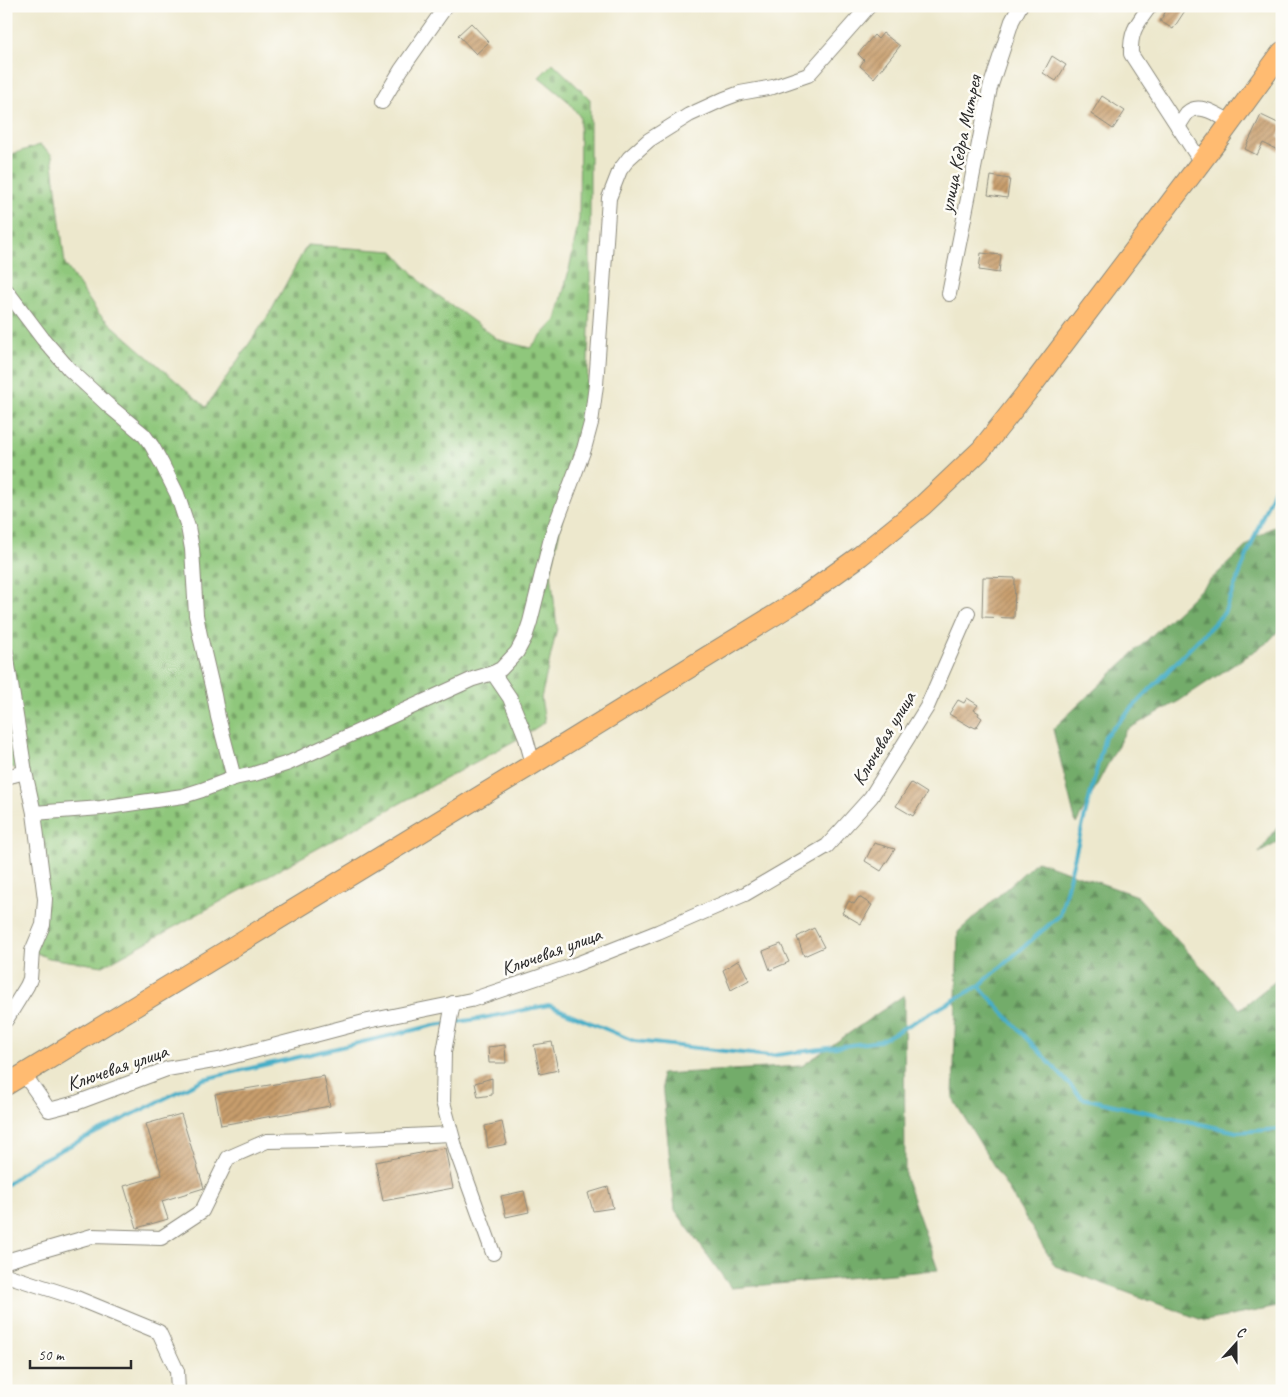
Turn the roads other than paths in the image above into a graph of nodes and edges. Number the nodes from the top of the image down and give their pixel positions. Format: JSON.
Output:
{"nodes":[{"id":1,"x":446,"y":6,"type":"edge"},
{"id":2,"x":868,"y":6,"type":"edge"},
{"id":3,"x":1020,"y":6,"type":"edge"},
{"id":4,"x":1150,"y":6,"type":"edge"},
{"id":5,"x":1282,"y":52,"type":"edge"},
{"id":6,"x":382,"y":102,"type":"dead end"},
{"id":7,"x":1231,"y":122,"type":"junction"},
{"id":8,"x":1178,"y":127,"type":"junction"},
{"id":9,"x":1201,"y":162,"type":"junction"},
{"id":10,"x":6,"y":290,"type":"edge"},
{"id":11,"x":949,"y":294,"type":"dead end"},
{"id":12,"x":968,"y":613,"type":"dead end"},
{"id":13,"x":6,"y":653,"type":"edge"},
{"id":14,"x":493,"y":673,"type":"junction"},
{"id":15,"x":533,"y":764,"type":"junction"},
{"id":16,"x":25,"y":772,"type":"junction"},
{"id":17,"x":6,"y":777,"type":"edge"},
{"id":18,"x":234,"y":778,"type":"junction"},
{"id":19,"x":34,"y":814,"type":"junction"},
{"id":20,"x":453,"y":1003,"type":"junction"},
{"id":21,"x":6,"y":1020,"type":"edge"},
{"id":22,"x":24,"y":1074,"type":"junction"},
{"id":23,"x":6,"y":1085,"type":"edge"},
{"id":24,"x":451,"y":1134,"type":"junction"},
{"id":25,"x":494,"y":1253,"type":"dead end"},
{"id":26,"x":6,"y":1262,"type":"edge"},
{"id":27,"x":6,"y":1275,"type":"edge"},
{"id":28,"x":178,"y":1391,"type":"edge"}],
"edges":[{"from":1,"to":6,"type":"street"},
{"from":2,"to":14,"type":"street"},
{"from":3,"to":11,"type":"street","name":"улица Кедра Митрея"},
{"from":4,"to":8,"type":"street"},
{"from":5,"to":7,"type":"highway"},
{"from":7,"to":8,"type":"street"},
{"from":7,"to":9,"type":"highway"},
{"from":8,"to":9,"type":"street"},
{"from":9,"to":15,"type":"highway"},
{"from":10,"to":18,"type":"street"},
{"from":12,"to":20,"type":"street","name":"Ключевая улица"},
{"from":13,"to":16,"type":"street"},
{"from":14,"to":15,"type":"street"},
{"from":14,"to":18,"type":"street"},
{"from":15,"to":22,"type":"highway"},
{"from":16,"to":17,"type":"street"},
{"from":16,"to":19,"type":"street"},
{"from":18,"to":19,"type":"street"},
{"from":19,"to":21,"type":"street"},
{"from":20,"to":22,"type":"street","name":"Ключевая улица"},
{"from":20,"to":24,"type":"street"},
{"from":22,"to":23,"type":"highway"},
{"from":24,"to":25,"type":"street"},
{"from":24,"to":26,"type":"street"},
{"from":27,"to":28,"type":"street"}]}
